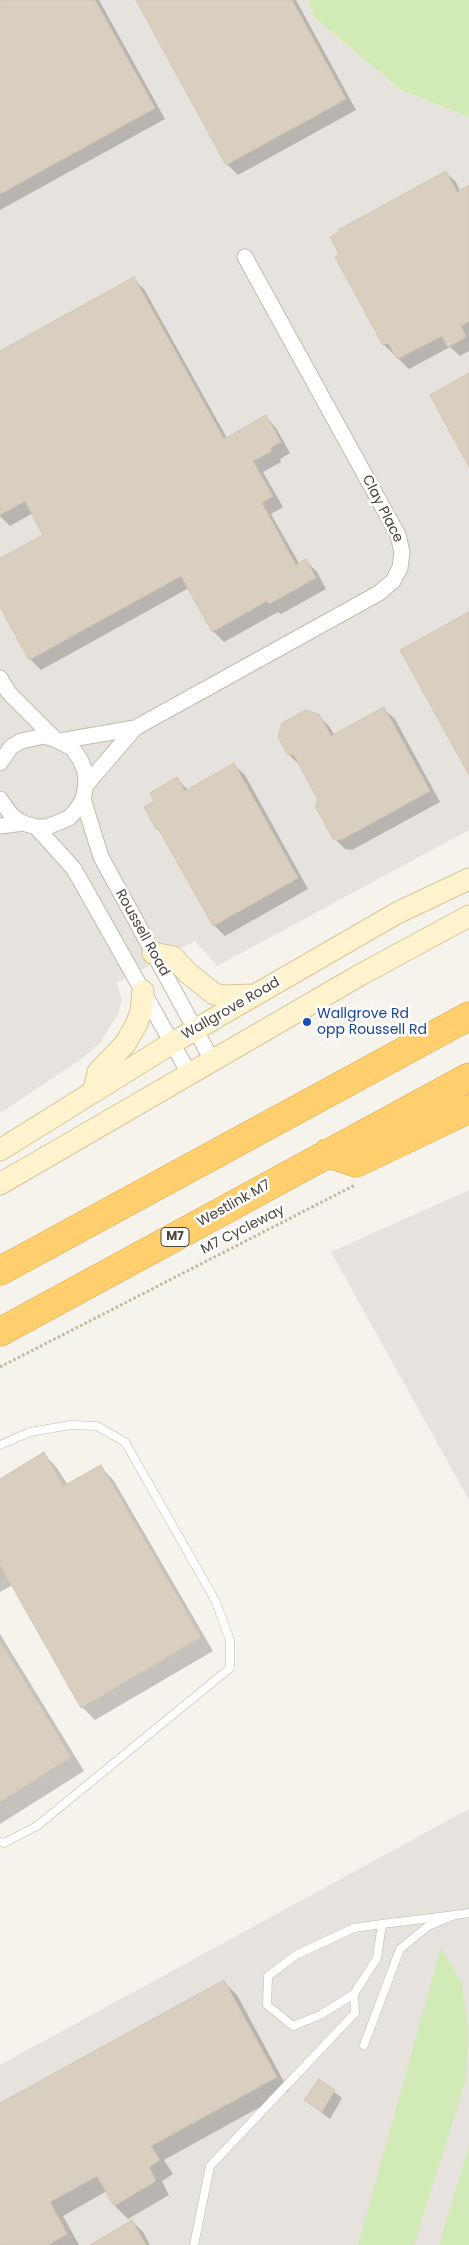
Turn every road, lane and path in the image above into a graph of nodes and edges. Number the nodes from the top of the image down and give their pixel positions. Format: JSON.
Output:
{"nodes":[{"id":1,"x":245,"y":257,"type":"dead end"},
{"id":2,"x":0,"y":678,"type":"edge"},
{"id":3,"x":135,"y":728,"type":"junction"},
{"id":4,"x":58,"y":740,"type":"junction"},
{"id":5,"x":0,"y":763,"type":"edge"},
{"id":6,"x":85,"y":792,"type":"junction"},
{"id":7,"x":0,"y":800,"type":"edge"},
{"id":8,"x":29,"y":825,"type":"junction"},
{"id":9,"x":0,"y":826,"type":"edge"},
{"id":10,"x":469,"y":879,"type":"edge"},
{"id":11,"x":469,"y":916,"type":"edge"},
{"id":12,"x":153,"y":953,"type":"junction"},
{"id":13,"x":143,"y":991,"type":"junction"},
{"id":14,"x":255,"y":995,"type":"junction"},
{"id":15,"x":469,"y":1016,"type":"edge"},
{"id":16,"x":195,"y":1030,"type":"junction"},
{"id":17,"x":172,"y":1043,"type":"junction"},
{"id":18,"x":213,"y":1062,"type":"junction"},
{"id":19,"x":190,"y":1075,"type":"junction"},
{"id":20,"x":469,"y":1076,"type":"edge"},
{"id":21,"x":94,"y":1090,"type":"junction"},
{"id":22,"x":469,"y":1108,"type":"edge"},
{"id":23,"x":0,"y":1150,"type":"edge"},
{"id":24,"x":327,"y":1153,"type":"junction"},
{"id":25,"x":363,"y":1181,"type":"dead end"},
{"id":26,"x":0,"y":1184,"type":"edge"},
{"id":27,"x":0,"y":1271,"type":"edge"},
{"id":28,"x":0,"y":1332,"type":"edge"},
{"id":29,"x":0,"y":1367,"type":"edge"},
{"id":30,"x":0,"y":1445,"type":"edge"},
{"id":31,"x":0,"y":1842,"type":"edge"},
{"id":32,"x":469,"y":1913,"type":"edge"},
{"id":33,"x":455,"y":1915,"type":"junction"},
{"id":34,"x":382,"y":1924,"type":"junction"},
{"id":35,"x":354,"y":1994,"type":"junction"},
{"id":36,"x":364,"y":2045,"type":"dead end"},
{"id":37,"x":194,"y":2245,"type":"edge"}],
"edges":[{"from":1,"to":3,"type":"street","name":"Clay Place"},
{"from":2,"to":4,"type":"street"},
{"from":3,"to":4,"type":"street","name":"Clay Place"},
{"from":3,"to":6,"type":"street","name":"Clay Place"},
{"from":4,"to":5,"type":"street","name":"Clay Place"},
{"from":4,"to":6,"type":"street","name":"Roussell Road"},
{"from":6,"to":8,"type":"street","name":"Clay Place"},
{"from":6,"to":12,"type":"street","name":"Roussell Road"},
{"from":7,"to":8,"type":"street","name":"Roussell Road"},
{"from":8,"to":9,"type":"street","name":"Clay Place"},
{"from":8,"to":13,"type":"street","name":"Roussell Road"},
{"from":10,"to":14,"type":"main road","name":"Wallgrove Road"},
{"from":11,"to":18,"type":"main road"},
{"from":12,"to":14,"type":"main road"},
{"from":12,"to":16,"type":"street","name":"Roussell Road"},
{"from":13,"to":17,"type":"street","name":"Roussell Road"},
{"from":13,"to":21,"type":"main road"},
{"from":14,"to":16,"type":"main road","name":"Wallgrove Road"},
{"from":15,"to":27,"type":"highway"},
{"from":16,"to":17,"type":"main road","name":"Wallgrove Road"},
{"from":16,"to":18,"type":"street","name":"Roussell Road"},
{"from":17,"to":19,"type":"street","name":"Roussell Road"},
{"from":17,"to":21,"type":"main road","name":"Wallgrove Road"},
{"from":18,"to":19,"type":"main road"},
{"from":19,"to":26,"type":"main road"},
{"from":20,"to":24,"type":"highway","name":"Westlink M7","number":"M7"},
{"from":21,"to":23,"type":"main road","name":"Wallgrove Road"},
{"from":22,"to":24,"type":"highway"},
{"from":24,"to":28,"type":"highway","name":"Westlink M7","number":"M7"},
{"from":25,"to":29,"type":"path","name":"M7 Cycleway"},
{"from":30,"to":31,"type":"lane"},
{"from":32,"to":33,"type":"lane"},
{"from":33,"to":34,"type":"lane"},
{"from":33,"to":36,"type":"lane"},
{"from":34,"to":35,"type":"lane"},
{"from":34,"to":35,"type":"lane"},
{"from":35,"to":37,"type":"lane"}]}
